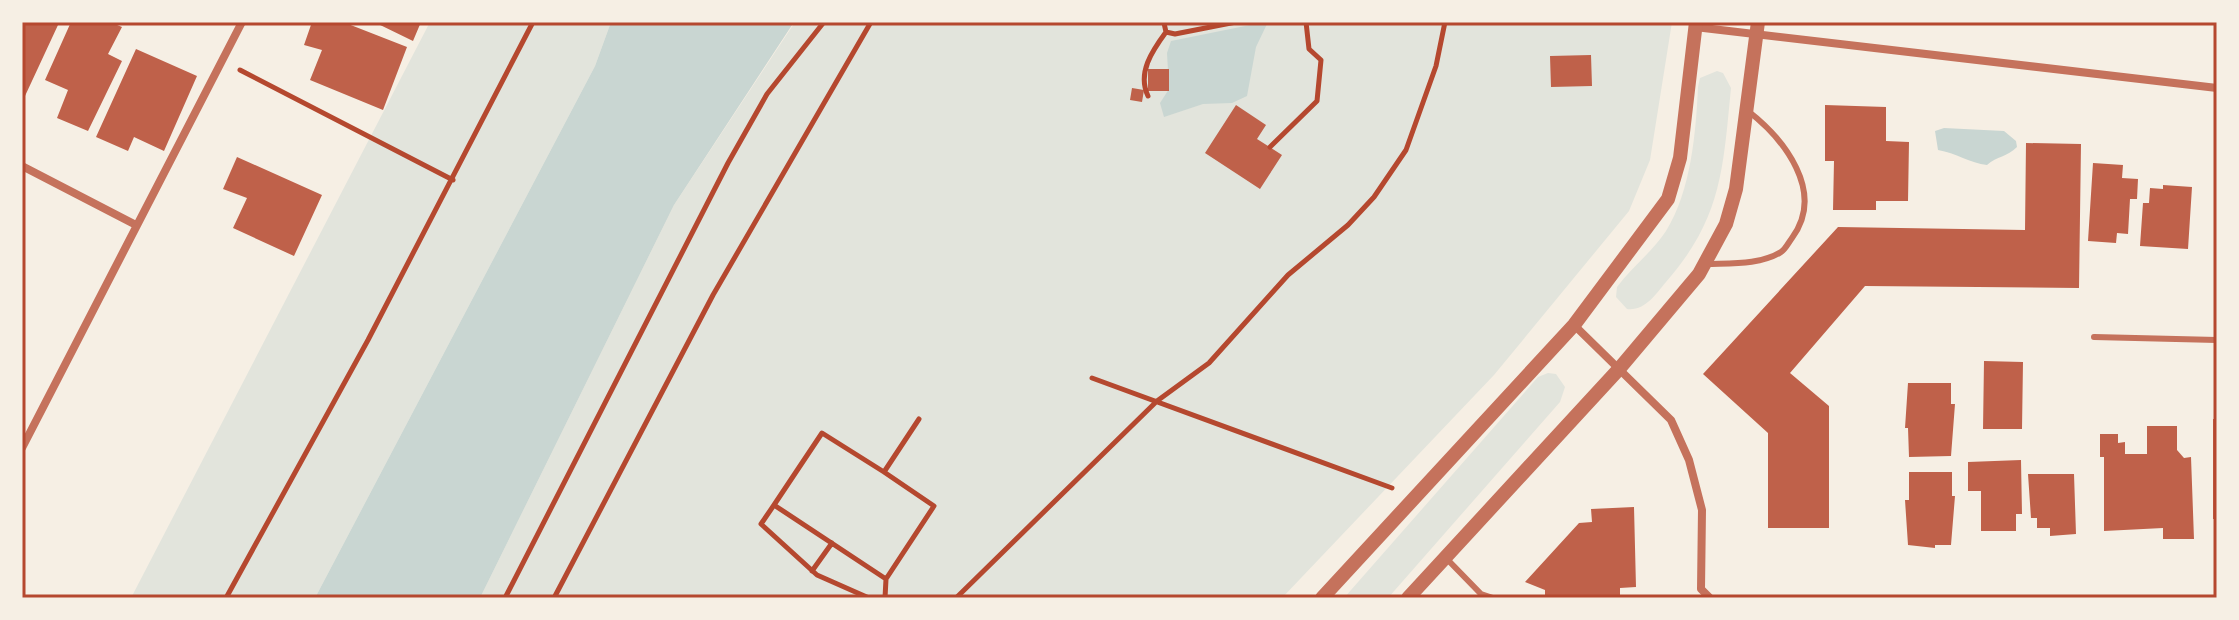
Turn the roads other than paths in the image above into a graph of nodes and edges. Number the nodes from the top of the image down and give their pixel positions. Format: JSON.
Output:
{"nodes":[{"id":1,"x":242,"y":22,"type":"edge"},
{"id":2,"x":1696,"y":24,"type":"edge"},
{"id":3,"x":1757,"y":28,"type":"edge"},
{"id":4,"x":2217,"y":88,"type":"edge"},
{"id":5,"x":1747,"y":110,"type":"junction"},
{"id":6,"x":22,"y":166,"type":"edge"},
{"id":7,"x":136,"y":225,"type":"junction"},
{"id":8,"x":1703,"y":265,"type":"junction"},
{"id":9,"x":1574,"y":325,"type":"junction"},
{"id":10,"x":2094,"y":337,"type":"dead end"},
{"id":11,"x":2217,"y":340,"type":"edge"},
{"id":12,"x":1619,"y":369,"type":"junction"},
{"id":13,"x":22,"y":448,"type":"edge"},
{"id":14,"x":1445,"y":557,"type":"junction"},
{"id":15,"x":1701,"y":594,"type":"edge"},
{"id":16,"x":1488,"y":597,"type":"edge"},
{"id":17,"x":1322,"y":598,"type":"edge"},
{"id":18,"x":1408,"y":598,"type":"edge"},
{"id":19,"x":1710,"y":598,"type":"edge"}],
"edges":[{"from":1,"to":7,"type":"street"},
{"from":2,"to":3,"type":"street"},
{"from":2,"to":9,"type":"street"},
{"from":3,"to":4,"type":"street"},
{"from":3,"to":5,"type":"street"},
{"from":5,"to":8,"type":"street"},
{"from":5,"to":8,"type":"lane"},
{"from":6,"to":7,"type":"street"},
{"from":7,"to":13,"type":"street"},
{"from":8,"to":12,"type":"street"},
{"from":9,"to":12,"type":"street"},
{"from":9,"to":17,"type":"street"},
{"from":10,"to":11,"type":"lane"},
{"from":12,"to":14,"type":"street"},
{"from":12,"to":15,"type":"street"},
{"from":14,"to":16,"type":"lane"},
{"from":14,"to":18,"type":"street"},
{"from":15,"to":19,"type":"street"}]}
